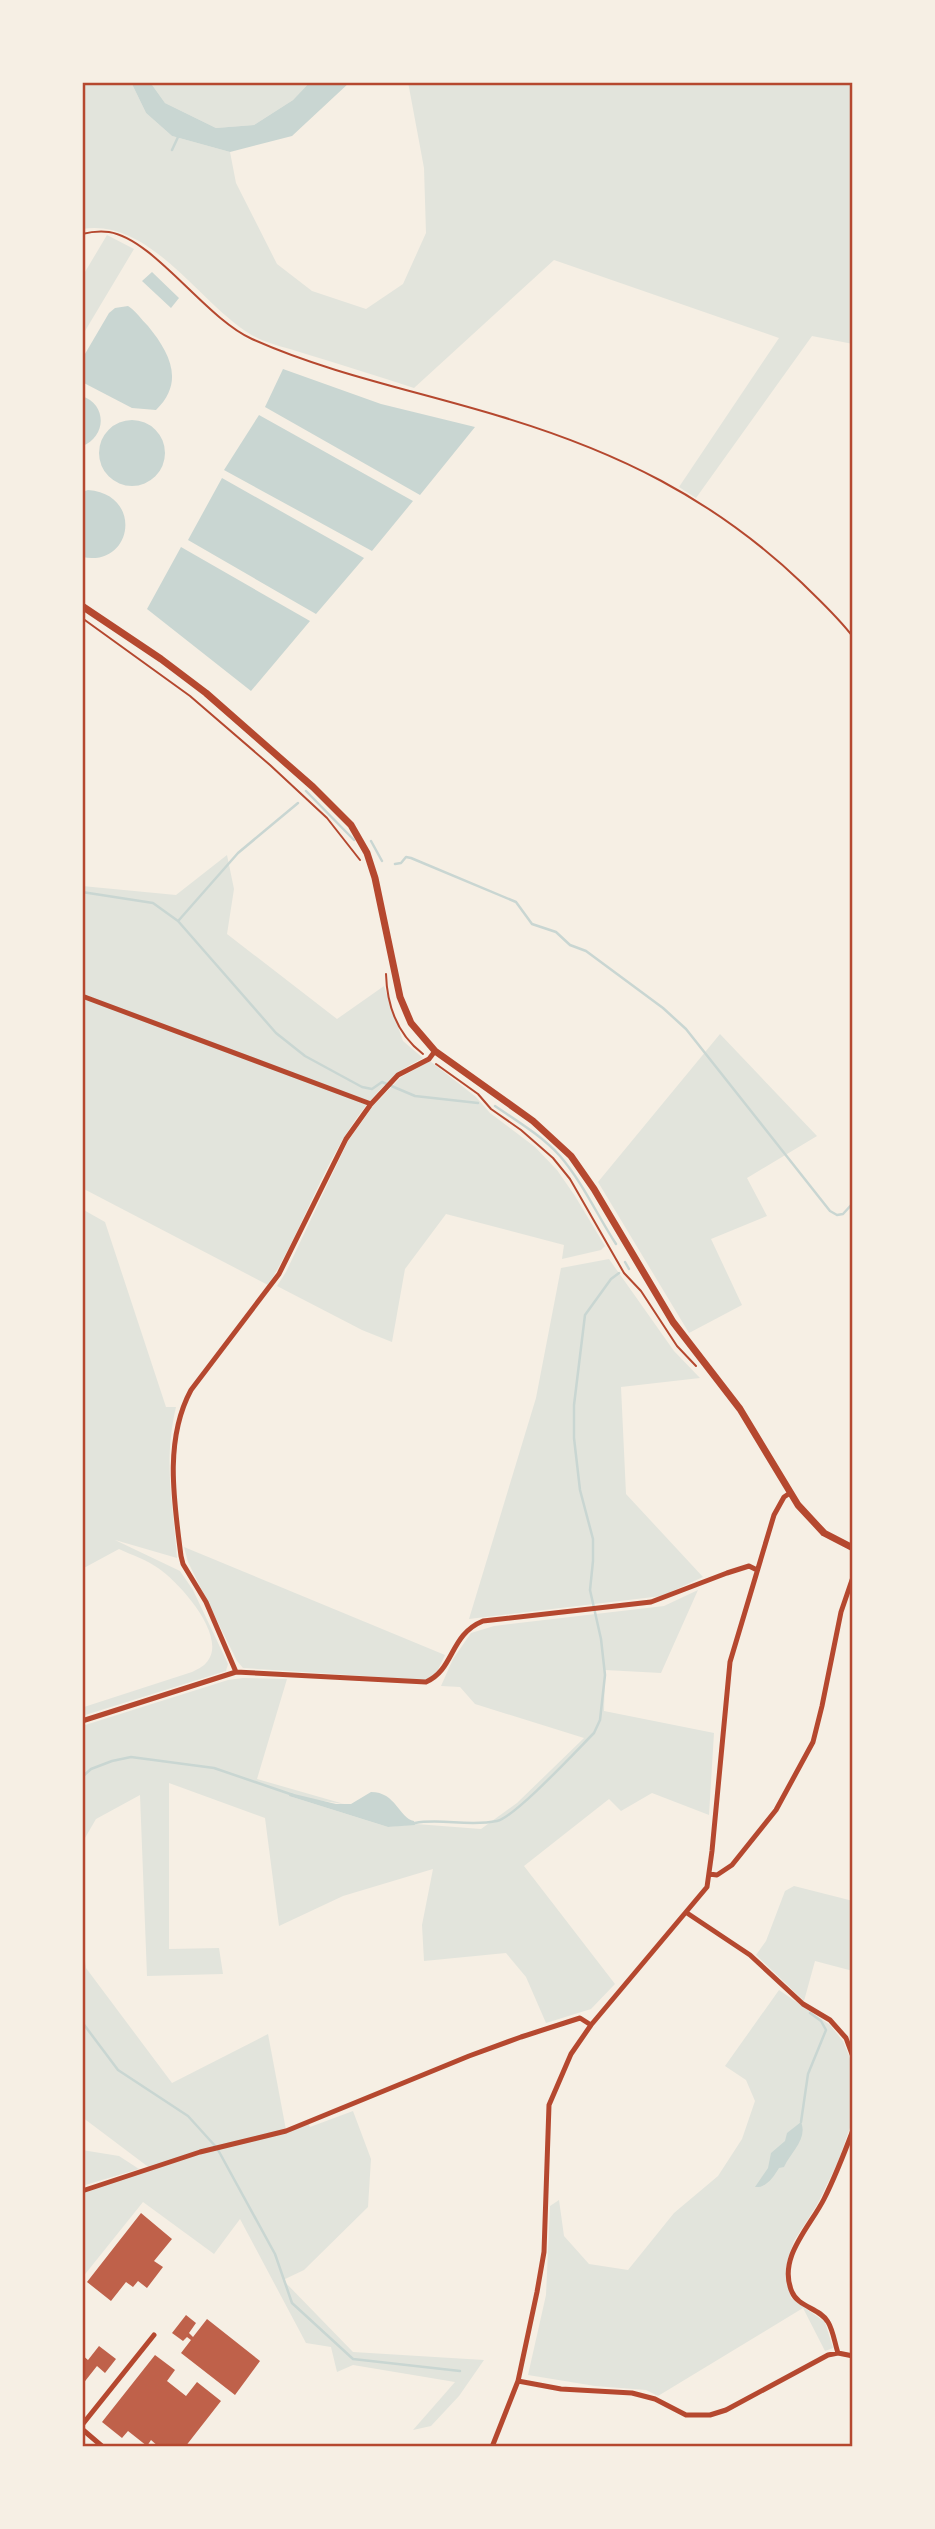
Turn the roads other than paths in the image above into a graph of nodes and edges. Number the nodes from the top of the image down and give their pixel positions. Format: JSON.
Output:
{"nodes":[{"id":1,"x":82,"y":606,"type":"edge"},
{"id":2,"x":82,"y":996,"type":"edge"},
{"id":3,"x":435,"y":1051,"type":"junction"},
{"id":4,"x":371,"y":1104,"type":"junction"},
{"id":5,"x":790,"y":1493,"type":"junction"},
{"id":6,"x":853,"y":1548,"type":"edge"},
{"id":7,"x":757,"y":1570,"type":"junction"},
{"id":8,"x":853,"y":1577,"type":"edge"},
{"id":9,"x":236,"y":1672,"type":"junction"},
{"id":10,"x":82,"y":1721,"type":"edge"},
{"id":11,"x":709,"y":1874,"type":"junction"},
{"id":12,"x":687,"y":1913,"type":"junction"},
{"id":13,"x":591,"y":2025,"type":"junction"},
{"id":14,"x":853,"y":2057,"type":"edge"},
{"id":15,"x":853,"y":2130,"type":"edge"},
{"id":16,"x":82,"y":2191,"type":"edge"},
{"id":17,"x":154,"y":2335,"type":"dead end"},
{"id":18,"x":838,"y":2353,"type":"junction"},
{"id":19,"x":853,"y":2356,"type":"edge"},
{"id":20,"x":518,"y":2381,"type":"junction"},
{"id":21,"x":82,"y":2427,"type":"edge"},
{"id":22,"x":103,"y":2447,"type":"edge"},
{"id":23,"x":492,"y":2447,"type":"edge"}],
"edges":[{"from":1,"to":3,"type":"street"},
{"from":2,"to":4,"type":"street"},
{"from":3,"to":4,"type":"street"},
{"from":3,"to":5,"type":"street"},
{"from":4,"to":9,"type":"street"},
{"from":5,"to":6,"type":"street"},
{"from":5,"to":7,"type":"street"},
{"from":7,"to":9,"type":"street"},
{"from":7,"to":11,"type":"street"},
{"from":8,"to":11,"type":"street"},
{"from":9,"to":10,"type":"street"},
{"from":11,"to":12,"type":"street"},
{"from":12,"to":13,"type":"street"},
{"from":12,"to":14,"type":"street"},
{"from":13,"to":16,"type":"street"},
{"from":13,"to":20,"type":"street"},
{"from":15,"to":18,"type":"street"},
{"from":17,"to":21,"type":"street"},
{"from":18,"to":19,"type":"street"},
{"from":18,"to":20,"type":"street"},
{"from":20,"to":23,"type":"street"},
{"from":21,"to":22,"type":"street"}]}
